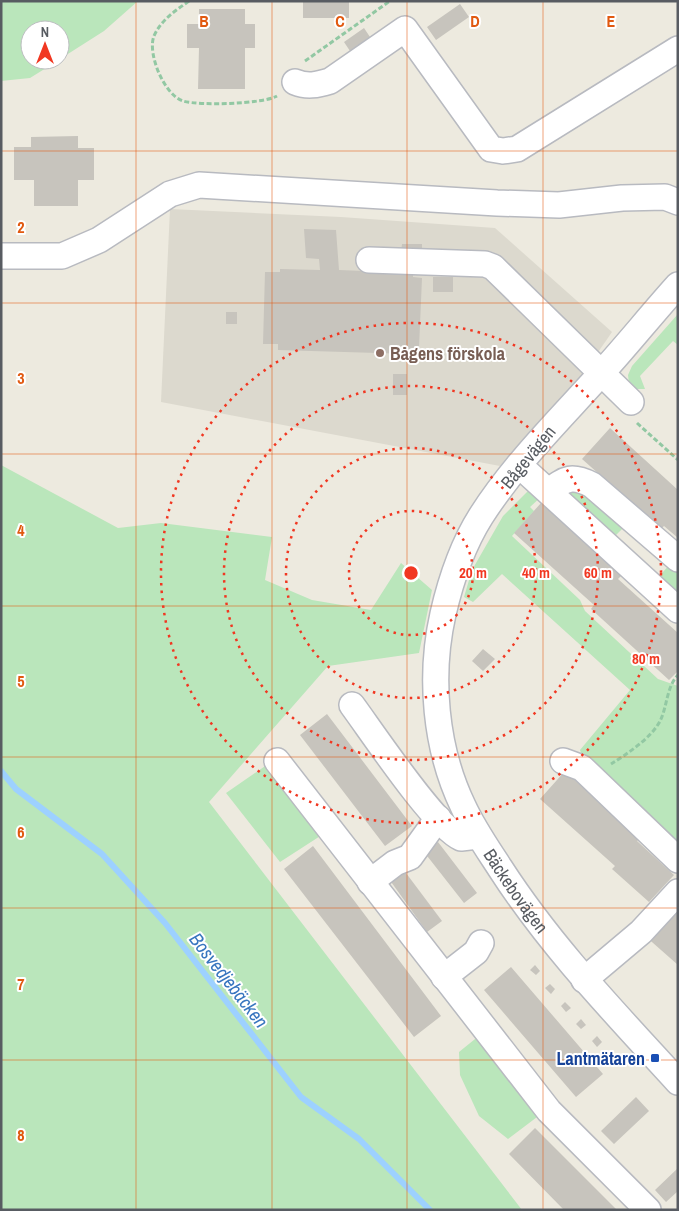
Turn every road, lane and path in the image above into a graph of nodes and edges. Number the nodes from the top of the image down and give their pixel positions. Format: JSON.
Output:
{"nodes":[{"id":1,"x":189,"y":1,"type":"edge"},
{"id":2,"x":390,"y":1,"type":"edge"},
{"id":3,"x":678,"y":50,"type":"edge"},
{"id":4,"x":295,"y":82,"type":"junction"},
{"id":5,"x":678,"y":202,"type":"edge"},
{"id":6,"x":1,"y":256,"type":"edge"},
{"id":7,"x":369,"y":260,"type":"dead end"},
{"id":8,"x":678,"y":285,"type":"edge"},
{"id":9,"x":601,"y":373,"type":"junction"},
{"id":10,"x":633,"y":412,"type":"joint"},
{"id":11,"x":678,"y":460,"type":"edge"},
{"id":12,"x":519,"y":465,"type":"junction"},
{"id":13,"x":548,"y":491,"type":"junction"},
{"id":14,"x":678,"y":559,"type":"edge"},
{"id":15,"x":678,"y":610,"type":"edge"},
{"id":16,"x":436,"y":660,"type":"joint"},
{"id":17,"x":678,"y":675,"type":"edge"},
{"id":18,"x":352,"y":705,"type":"dead end"},
{"id":19,"x":277,"y":761,"type":"dead end"},
{"id":20,"x":563,"y":761,"type":"dead end"},
{"id":21,"x":596,"y":781,"type":"junction"},
{"id":22,"x":438,"y":818,"type":"junction"},
{"id":23,"x":478,"y":836,"type":"junction"},
{"id":24,"x":678,"y":860,"type":"edge"},
{"id":25,"x":370,"y":882,"type":"junction"},
{"id":26,"x":676,"y":898,"type":"edge"},
{"id":27,"x":481,"y":943,"type":"dead end"},
{"id":28,"x":444,"y":977,"type":"junction"},
{"id":29,"x":584,"y":980,"type":"junction"},
{"id":30,"x":678,"y":1082,"type":"edge"},
{"id":31,"x":648,"y":1210,"type":"edge"}],
"edges":[{"from":1,"to":4,"type":"path"},
{"from":2,"to":4,"type":"path"},
{"from":3,"to":4,"type":"street"},
{"from":5,"to":6,"type":"street"},
{"from":7,"to":9,"type":"street"},
{"from":8,"to":9,"type":"street","name":"Bågevägen"},
{"from":9,"to":10,"type":"street"},
{"from":9,"to":12,"type":"street","name":"Bågevägen"},
{"from":10,"to":11,"type":"path"},
{"from":12,"to":13,"type":"street"},
{"from":12,"to":16,"type":"street","name":"Bågevägen"},
{"from":13,"to":14,"type":"street"},
{"from":13,"to":15,"type":"street"},
{"from":16,"to":23,"type":"street","name":"Bäckebovägen"},
{"from":17,"to":21,"type":"path"},
{"from":18,"to":22,"type":"street"},
{"from":19,"to":25,"type":"street"},
{"from":20,"to":21,"type":"street"},
{"from":21,"to":24,"type":"street"},
{"from":22,"to":23,"type":"street"},
{"from":22,"to":25,"type":"street"},
{"from":23,"to":29,"type":"street","name":"Bäckebovägen"},
{"from":25,"to":28,"type":"street"},
{"from":26,"to":29,"type":"street"},
{"from":27,"to":28,"type":"street"},
{"from":28,"to":31,"type":"street"},
{"from":29,"to":30,"type":"street","name":"Bäckebovägen"}]}
